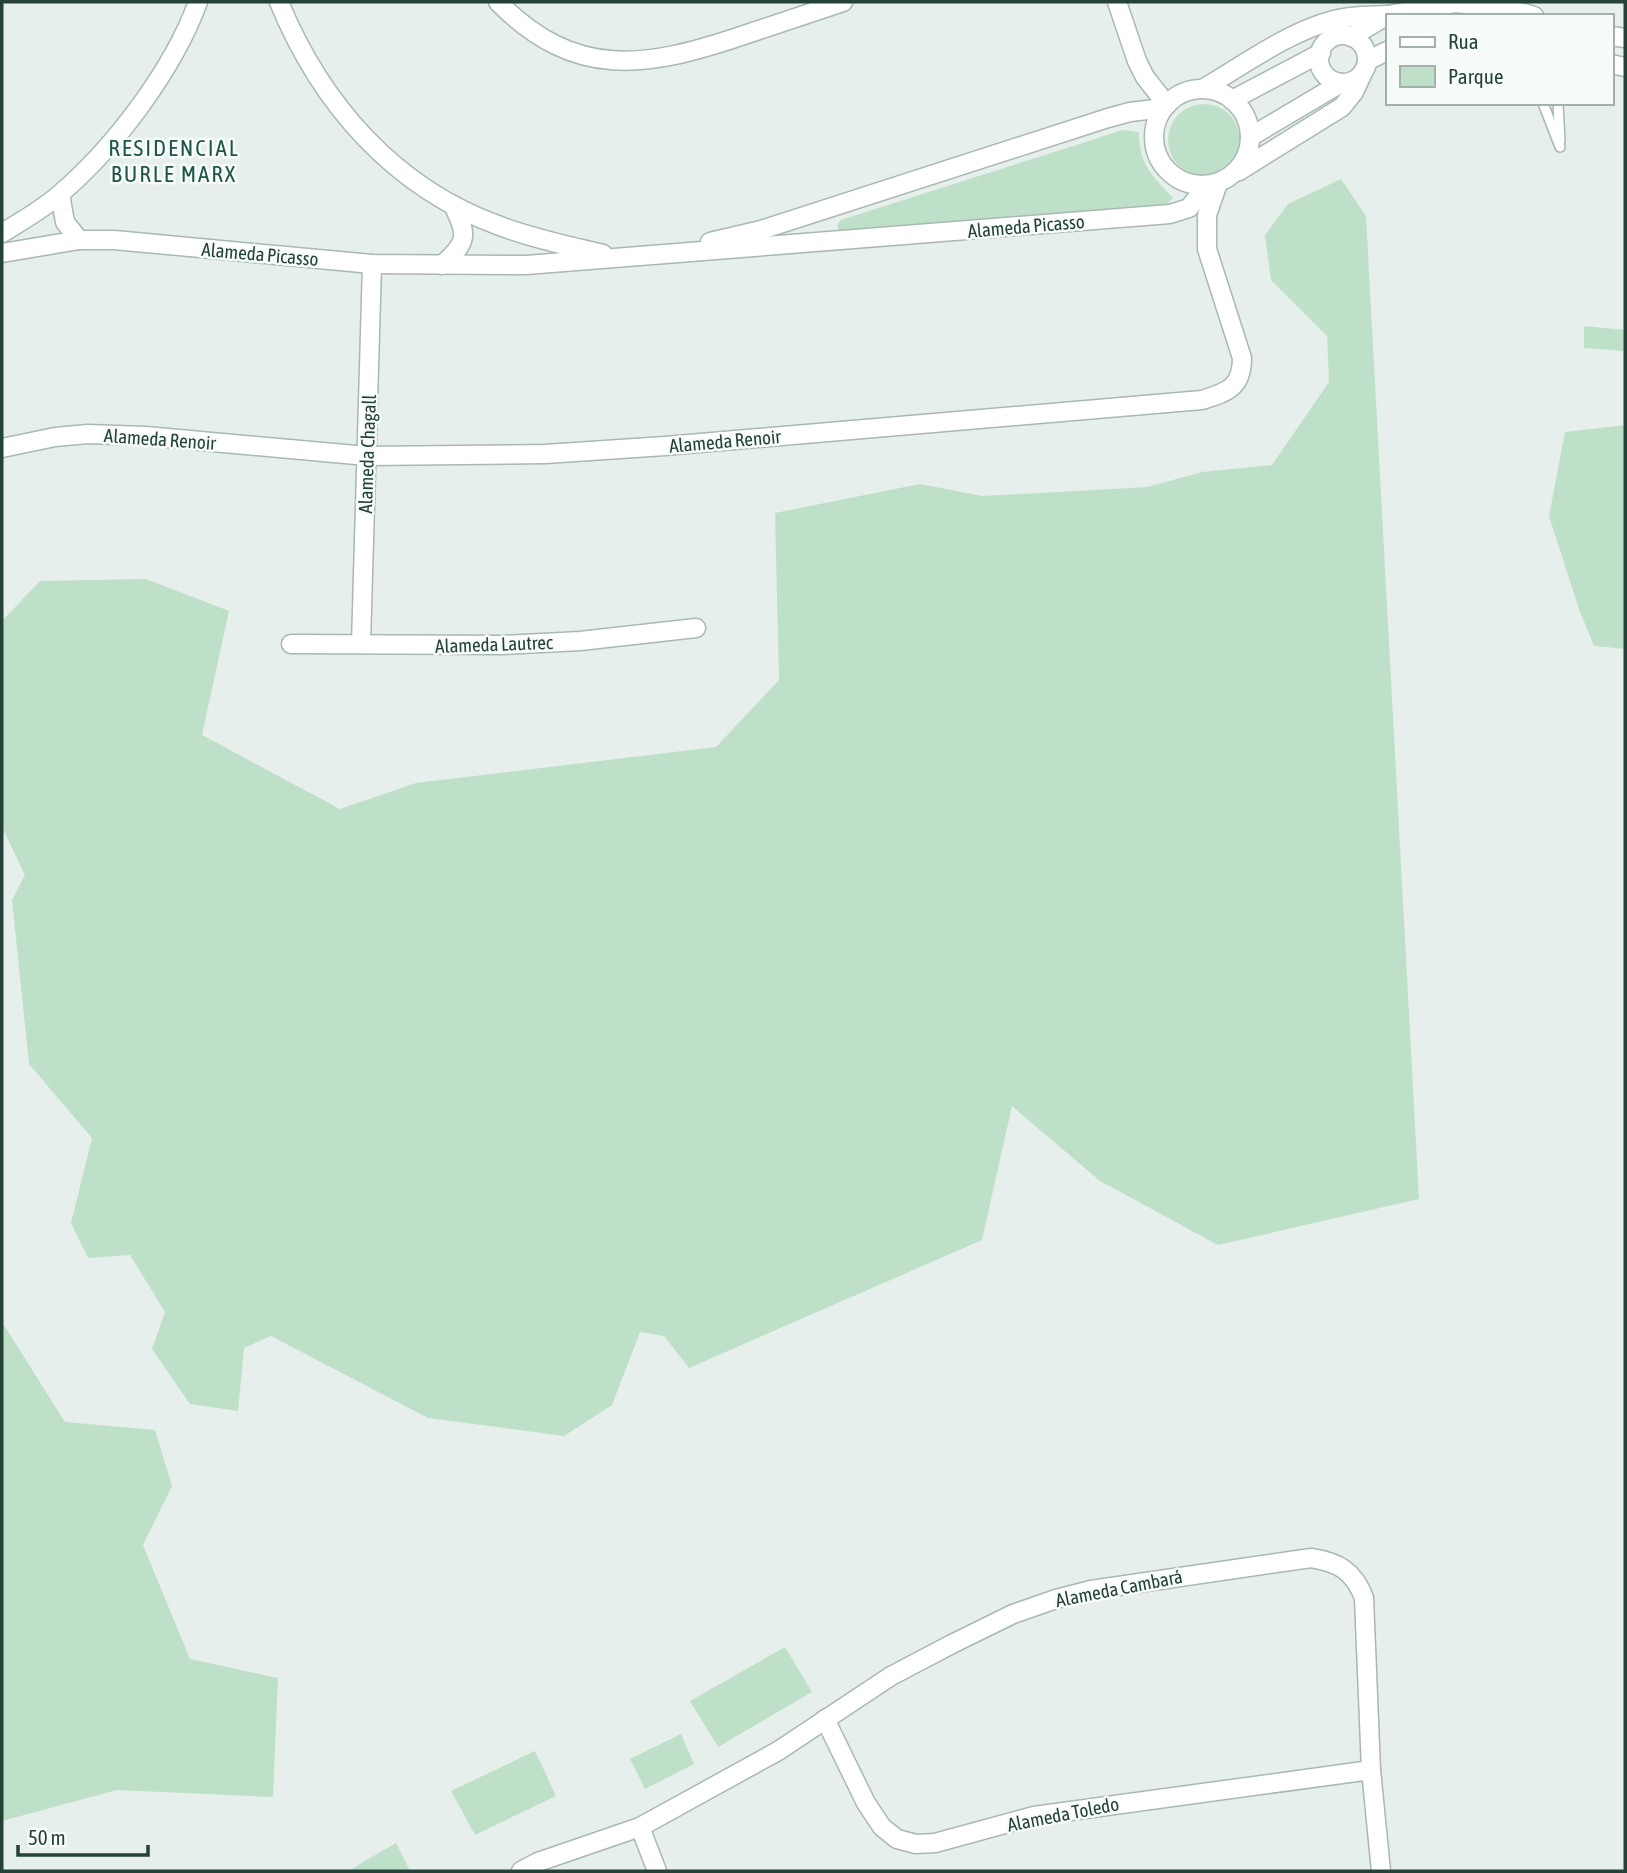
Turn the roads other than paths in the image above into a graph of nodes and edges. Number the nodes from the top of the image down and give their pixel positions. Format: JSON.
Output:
{"nodes":[{"id":1,"x":198,"y":2,"type":"edge"},
{"id":2,"x":279,"y":2,"type":"edge"},
{"id":3,"x":498,"y":2,"type":"edge"},
{"id":4,"x":843,"y":2,"type":"edge"},
{"id":5,"x":1117,"y":2,"type":"edge"},
{"id":6,"x":1347,"y":9,"type":"edge"},
{"id":7,"x":1394,"y":14,"type":"edge"},
{"id":8,"x":1527,"y":14,"type":"edge"},
{"id":9,"x":1386,"y":15,"type":"edge"},
{"id":10,"x":1386,"y":16,"type":"edge"},
{"id":11,"x":1350,"y":37,"type":"junction"},
{"id":12,"x":1321,"y":52,"type":"junction"},
{"id":13,"x":1386,"y":52,"type":"edge"},
{"id":14,"x":1367,"y":63,"type":"junction"},
{"id":15,"x":1341,"y":83,"type":"junction"},
{"id":16,"x":1204,"y":89,"type":"junction"},
{"id":17,"x":1232,"y":100,"type":"junction"},
{"id":18,"x":1543,"y":105,"type":"edge"},
{"id":19,"x":1558,"y":105,"type":"edge"},
{"id":20,"x":1165,"y":107,"type":"junction"},
{"id":21,"x":1250,"y":137,"type":"junction"},
{"id":22,"x":1219,"y":181,"type":"junction"},
{"id":23,"x":60,"y":194,"type":"junction"},
{"id":24,"x":453,"y":205,"type":"junction"},
{"id":25,"x":828,"y":209,"type":"junction"},
{"id":26,"x":2,"y":233,"type":"edge"},
{"id":27,"x":79,"y":240,"type":"junction"},
{"id":28,"x":833,"y":242,"type":"junction"},
{"id":29,"x":2,"y":253,"type":"edge"},
{"id":30,"x":663,"y":253,"type":"junction"},
{"id":31,"x":617,"y":257,"type":"junction"},
{"id":32,"x":372,"y":264,"type":"junction"},
{"id":33,"x":442,"y":265,"type":"junction"},
{"id":34,"x":2,"y":448,"type":"edge"},
{"id":35,"x":366,"y":456,"type":"junction"},
{"id":36,"x":696,"y":628,"type":"dead end"},
{"id":37,"x":291,"y":644,"type":"dead end"},
{"id":38,"x":361,"y":645,"type":"junction"},
{"id":39,"x":825,"y":1719,"type":"junction"},
{"id":40,"x":1371,"y":1770,"type":"junction"},
{"id":41,"x":640,"y":1827,"type":"junction"},
{"id":42,"x":521,"y":1871,"type":"edge"},
{"id":43,"x":657,"y":1871,"type":"edge"},
{"id":44,"x":1381,"y":1871,"type":"edge"}],
"edges":[{"from":1,"to":23,"type":"street"},
{"from":2,"to":24,"type":"street","name":"Alameda Picasso"},
{"from":3,"to":4,"type":"street"},
{"from":5,"to":20,"type":"street"},
{"from":6,"to":9,"type":"street","name":"Alameda Picasso"},
{"from":6,"to":11,"type":"street"},
{"from":6,"to":16,"type":"street","name":"Alameda Picasso"},
{"from":7,"to":8,"type":"street","name":"Alameda Picasso"},
{"from":10,"to":11,"type":"street","name":"Alameda Picasso"},
{"from":11,"to":12,"type":"street"},
{"from":11,"to":14,"type":"street"},
{"from":12,"to":15,"type":"street"},
{"from":12,"to":17,"type":"street"},
{"from":13,"to":14,"type":"street"},
{"from":14,"to":15,"type":"street"},
{"from":14,"to":22,"type":"street","name":"Alameda Picasso"},
{"from":15,"to":21,"type":"street"},
{"from":16,"to":17,"type":"street"},
{"from":16,"to":20,"type":"street","name":"Alameda Picasso"},
{"from":17,"to":21,"type":"street"},
{"from":18,"to":19,"type":"lane"},
{"from":20,"to":22,"type":"street"},
{"from":20,"to":25,"type":"street","name":"Alameda Picasso"},
{"from":21,"to":22,"type":"street","name":"Alameda Picasso"},
{"from":22,"to":28,"type":"street","name":"Alameda Picasso"},
{"from":22,"to":35,"type":"street","name":"Alameda Renoir"},
{"from":23,"to":26,"type":"street"},
{"from":23,"to":27,"type":"street"},
{"from":24,"to":31,"type":"street","name":"Alameda Picasso"},
{"from":24,"to":33,"type":"street"},
{"from":25,"to":28,"type":"street"},
{"from":25,"to":30,"type":"street","name":"Alameda Picasso"},
{"from":27,"to":29,"type":"street","name":"Alameda Picasso"},
{"from":27,"to":32,"type":"street","name":"Alameda Picasso"},
{"from":28,"to":30,"type":"street","name":"Alameda Picasso"},
{"from":30,"to":31,"type":"street","name":"Alameda Picasso"},
{"from":31,"to":33,"type":"street","name":"Alameda Picasso"},
{"from":32,"to":33,"type":"street","name":"Alameda Picasso"},
{"from":32,"to":35,"type":"street","name":"Alameda Chagall"},
{"from":34,"to":35,"type":"street","name":"Alameda Renoir"},
{"from":35,"to":38,"type":"street","name":"Alameda Chagall"},
{"from":36,"to":38,"type":"street","name":"Alameda Lautrec"},
{"from":37,"to":38,"type":"street","name":"Alameda Lautrec"},
{"from":39,"to":40,"type":"street","name":"Alameda Toledo"},
{"from":39,"to":40,"type":"street","name":"Alameda Cambará"},
{"from":39,"to":41,"type":"street","name":"Alameda Cambará"},
{"from":40,"to":44,"type":"street","name":"Alameda Cambará"},
{"from":41,"to":42,"type":"street","name":"Alameda Cambará"},
{"from":41,"to":43,"type":"street"}]}
